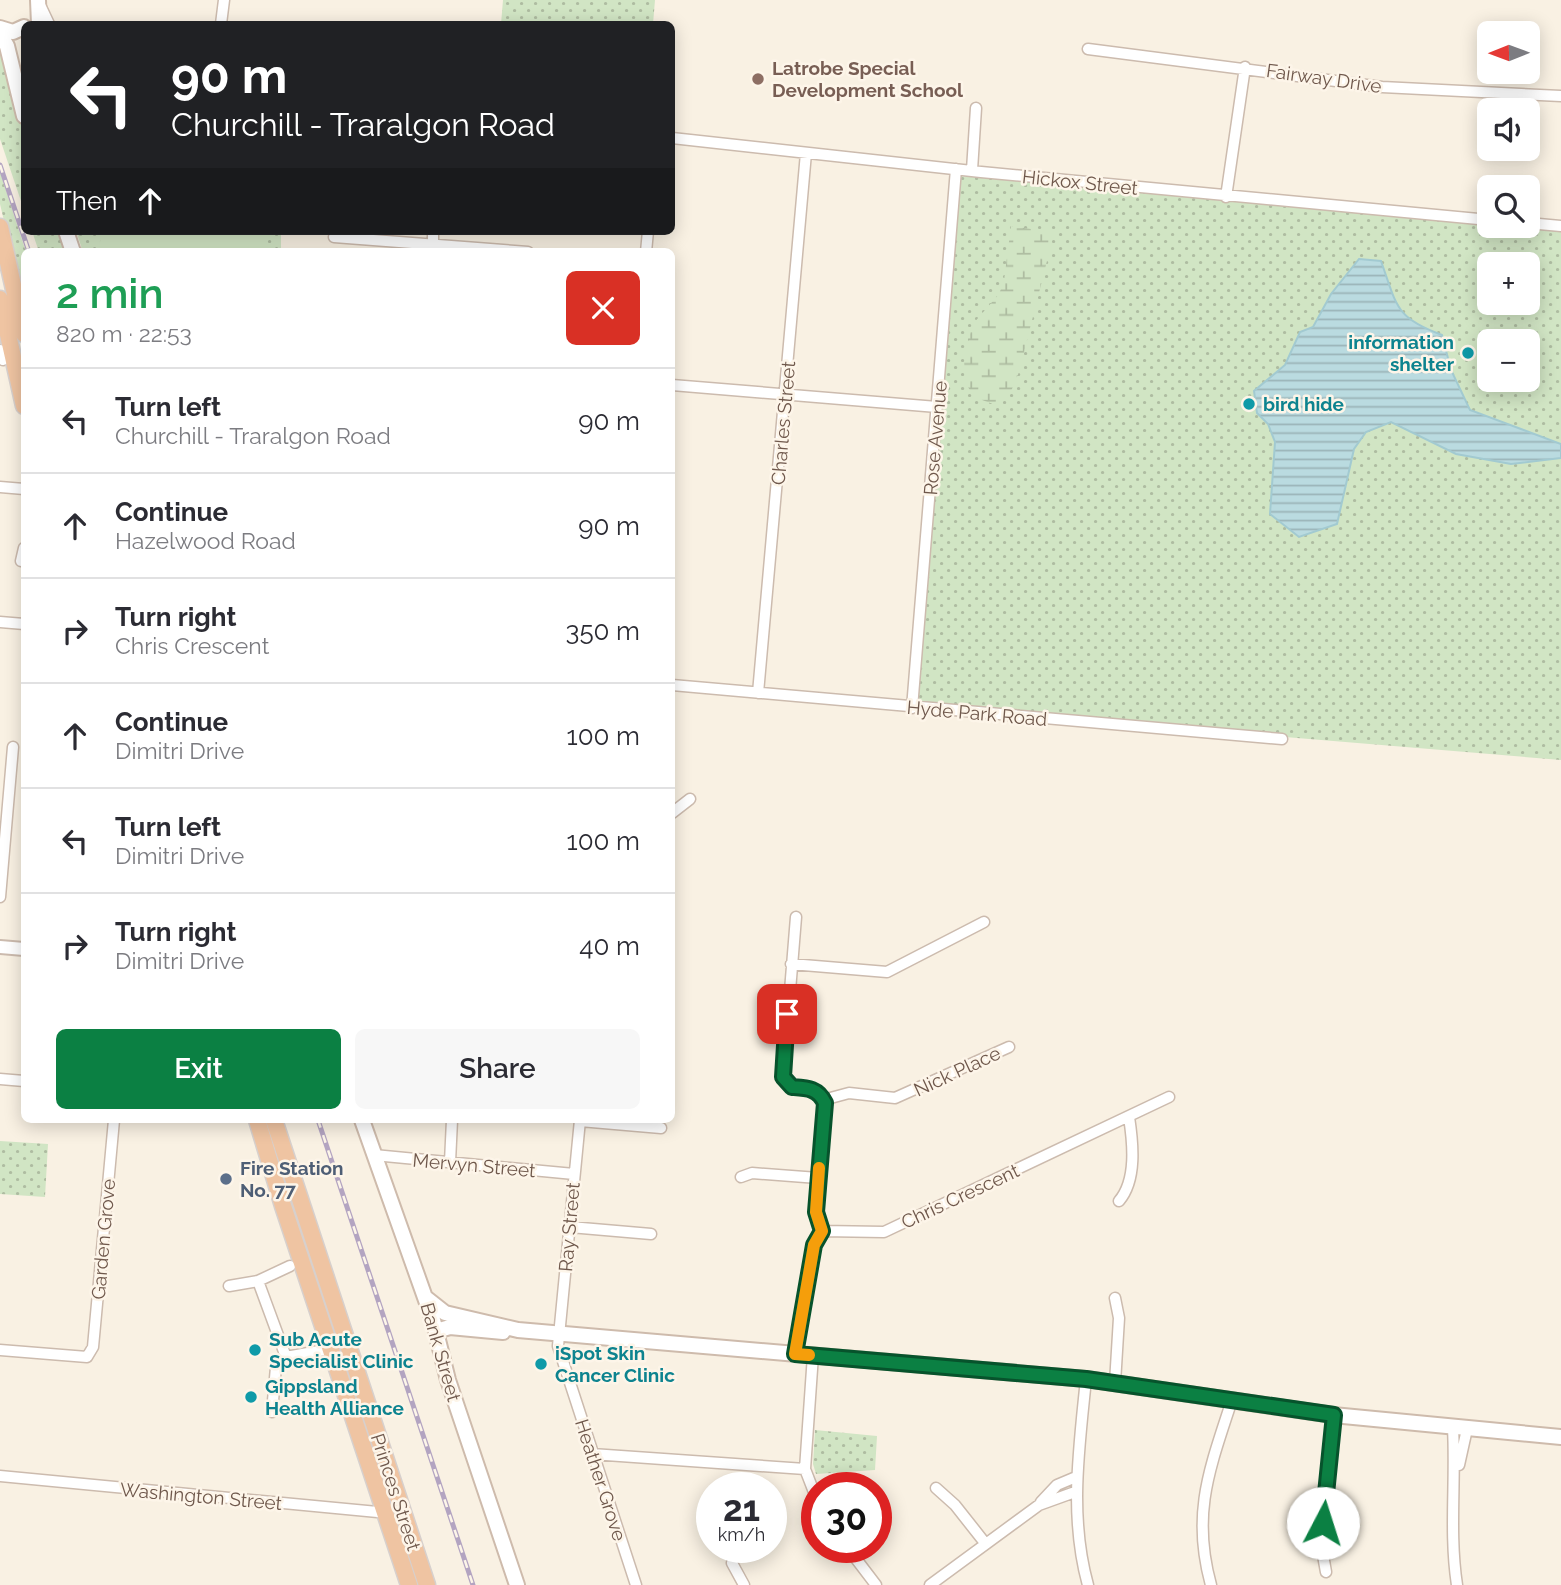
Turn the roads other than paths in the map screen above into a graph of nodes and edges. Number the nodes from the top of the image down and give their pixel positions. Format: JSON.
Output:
{"nodes":[{"id":1,"x":223,"y":0,"type":"edge"},
{"id":2,"x":221,"y":21,"type":"edge"},
{"id":3,"x":0,"y":28,"type":"edge"},
{"id":4,"x":21,"y":28,"type":"edge"},
{"id":5,"x":0,"y":34,"type":"edge"},
{"id":6,"x":1088,"y":49,"type":"dead end"},
{"id":7,"x":1245,"y":67,"type":"junction"},
{"id":8,"x":21,"y":79,"type":"edge"},
{"id":9,"x":1561,"y":96,"type":"edge"},
{"id":10,"x":976,"y":108,"type":"dead end"},
{"id":11,"x":675,"y":138,"type":"edge"},
{"id":12,"x":806,"y":153,"type":"junction"},
{"id":13,"x":956,"y":169,"type":"junction"},
{"id":14,"x":972,"y":170,"type":"junction"},
{"id":15,"x":1226,"y":197,"type":"junction"},
{"id":16,"x":1477,"y":219,"type":"edge"},
{"id":17,"x":1540,"y":224,"type":"edge"},
{"id":18,"x":1561,"y":226,"type":"edge"},
{"id":19,"x":0,"y":227,"type":"edge"},
{"id":20,"x":433,"y":235,"type":"edge"},
{"id":21,"x":334,"y":237,"type":"dead end"},
{"id":22,"x":433,"y":246,"type":"junction"},
{"id":23,"x":465,"y":248,"type":"edge"},
{"id":24,"x":0,"y":299,"type":"edge"},
{"id":25,"x":21,"y":321,"type":"edge"},
{"id":26,"x":8,"y":357,"type":"edge"},
{"id":27,"x":675,"y":385,"type":"edge"},
{"id":28,"x":786,"y":394,"type":"junction"},
{"id":29,"x":21,"y":397,"type":"edge"},
{"id":30,"x":937,"y":407,"type":"junction"},
{"id":31,"x":0,"y":487,"type":"edge"},
{"id":32,"x":21,"y":489,"type":"edge"},
{"id":33,"x":0,"y":622,"type":"edge"},
{"id":34,"x":21,"y":624,"type":"edge"},
{"id":35,"x":675,"y":685,"type":"edge"},
{"id":36,"x":758,"y":693,"type":"junction"},
{"id":37,"x":912,"y":708,"type":"junction"},
{"id":38,"x":1282,"y":738,"type":"dead end"},
{"id":39,"x":12,"y":747,"type":"dead end"},
{"id":40,"x":690,"y":799,"type":"dead end"},
{"id":41,"x":675,"y":811,"type":"edge"},
{"id":42,"x":0,"y":897,"type":"edge"},
{"id":43,"x":796,"y":917,"type":"dead end"},
{"id":44,"x":984,"y":922,"type":"dead end"},
{"id":45,"x":0,"y":947,"type":"edge"},
{"id":46,"x":21,"y":949,"type":"edge"},
{"id":47,"x":791,"y":964,"type":"junction"},
{"id":48,"x":1009,"y":1047,"type":"dead end"},
{"id":49,"x":0,"y":1079,"type":"edge"},
{"id":50,"x":21,"y":1081,"type":"edge"},
{"id":51,"x":1169,"y":1097,"type":"dead end"},
{"id":52,"x":823,"y":1100,"type":"junction"},
{"id":53,"x":1129,"y":1117,"type":"junction"},
{"id":54,"x":114,"y":1123,"type":"edge"},
{"id":55,"x":258,"y":1123,"type":"edge"},
{"id":56,"x":275,"y":1123,"type":"edge"},
{"id":57,"x":363,"y":1123,"type":"edge"},
{"id":58,"x":452,"y":1123,"type":"edge"},
{"id":59,"x":580,"y":1123,"type":"edge"},
{"id":60,"x":603,"y":1123,"type":"edge"},
{"id":61,"x":661,"y":1128,"type":"dead end"},
{"id":62,"x":374,"y":1156,"type":"junction"},
{"id":63,"x":450,"y":1162,"type":"junction"},
{"id":64,"x":574,"y":1174,"type":"junction"},
{"id":65,"x":741,"y":1177,"type":"dead end"},
{"id":66,"x":818,"y":1178,"type":"junction"},
{"id":67,"x":1119,"y":1201,"type":"dead end"},
{"id":68,"x":570,"y":1227,"type":"junction"},
{"id":69,"x":822,"y":1231,"type":"junction"},
{"id":70,"x":651,"y":1234,"type":"dead end"},
{"id":71,"x":290,"y":1266,"type":"dead end"},
{"id":72,"x":258,"y":1281,"type":"junction"},
{"id":73,"x":229,"y":1286,"type":"dead end"},
{"id":74,"x":1115,"y":1298,"type":"dead end"},
{"id":75,"x":435,"y":1323,"type":"junction"},
{"id":76,"x":559,"y":1334,"type":"junction"},
{"id":77,"x":330,"y":1349,"type":"junction"},
{"id":78,"x":0,"y":1350,"type":"edge"},
{"id":79,"x":795,"y":1354,"type":"junction"},
{"id":80,"x":813,"y":1355,"type":"junction"},
{"id":81,"x":286,"y":1357,"type":"junction"},
{"id":82,"x":1086,"y":1379,"type":"junction"},
{"id":83,"x":1115,"y":1383,"type":"junction"},
{"id":84,"x":1228,"y":1399,"type":"junction"},
{"id":85,"x":272,"y":1412,"type":"dead end"},
{"id":86,"x":1334,"y":1415,"type":"junction"},
{"id":87,"x":1460,"y":1429,"type":"junction"},
{"id":88,"x":1561,"y":1437,"type":"edge"},
{"id":89,"x":592,"y":1454,"type":"junction"},
{"id":90,"x":805,"y":1469,"type":"junction"},
{"id":91,"x":806,"y":1472,"type":"edge"},
{"id":92,"x":0,"y":1476,"type":"edge"},
{"id":93,"x":1076,"y":1477,"type":"junction"},
{"id":94,"x":936,"y":1488,"type":"dead end"},
{"id":95,"x":1075,"y":1492,"type":"junction"},
{"id":96,"x":1039,"y":1505,"type":"junction"},
{"id":97,"x":385,"y":1513,"type":"junction"},
{"id":98,"x":403,"y":1513,"type":"junction"},
{"id":99,"x":985,"y":1543,"type":"junction"},
{"id":100,"x":732,"y":1563,"type":"dead end"},
{"id":101,"x":859,"y":1563,"type":"edge"},
{"id":102,"x":1326,"y":1572,"type":"dead end"},
{"id":103,"x":409,"y":1585,"type":"edge"},
{"id":104,"x":427,"y":1585,"type":"edge"},
{"id":105,"x":517,"y":1585,"type":"edge"},
{"id":106,"x":635,"y":1585,"type":"edge"},
{"id":107,"x":744,"y":1585,"type":"edge"},
{"id":108,"x":876,"y":1585,"type":"edge"},
{"id":109,"x":930,"y":1585,"type":"edge"},
{"id":110,"x":1088,"y":1585,"type":"edge"},
{"id":111,"x":1211,"y":1585,"type":"edge"},
{"id":112,"x":1457,"y":1585,"type":"edge"}],
"edges":[{"from":1,"to":2,"type":"street"},
{"from":3,"to":4,"type":"main road"},
{"from":5,"to":8,"type":"main road"},
{"from":6,"to":7,"type":"street","name":"Fairway Drive"},
{"from":7,"to":9,"type":"street","name":"Fairway Drive"},
{"from":7,"to":15,"type":"street"},
{"from":10,"to":14,"type":"street"},
{"from":11,"to":12,"type":"street","name":"Hickox Street"},
{"from":12,"to":13,"type":"street","name":"Hickox Street"},
{"from":12,"to":28,"type":"street","name":"Charles Street"},
{"from":13,"to":14,"type":"street","name":"Hickox Street"},
{"from":13,"to":30,"type":"street","name":"Rose Avenue"},
{"from":14,"to":15,"type":"street","name":"Hickox Street"},
{"from":15,"to":16,"type":"street","name":"Hickox Street"},
{"from":17,"to":18,"type":"street"},
{"from":19,"to":25,"type":"highway"},
{"from":20,"to":22,"type":"street"},
{"from":21,"to":22,"type":"street"},
{"from":22,"to":23,"type":"street"},
{"from":24,"to":26,"type":"highway"},
{"from":26,"to":29,"type":"highway"},
{"from":27,"to":28,"type":"street"},
{"from":28,"to":30,"type":"street"},
{"from":28,"to":36,"type":"street","name":"Charles Street"},
{"from":30,"to":37,"type":"street","name":"Rose Avenue"},
{"from":31,"to":32,"type":"street"},
{"from":33,"to":34,"type":"street"},
{"from":35,"to":36,"type":"street","name":"Hyde Park Road"},
{"from":36,"to":37,"type":"street","name":"Hyde Park Road"},
{"from":37,"to":38,"type":"street","name":"Hyde Park Road"},
{"from":39,"to":42,"type":"street"},
{"from":40,"to":41,"type":"street"},
{"from":43,"to":47,"type":"street"},
{"from":44,"to":47,"type":"street"},
{"from":45,"to":46,"type":"street"},
{"from":47,"to":52,"type":"street"},
{"from":48,"to":52,"type":"street","name":"Nick Place"},
{"from":49,"to":50,"type":"street"},
{"from":51,"to":53,"type":"street","name":"Chris Crescent"},
{"from":52,"to":66,"type":"street"},
{"from":53,"to":67,"type":"street"},
{"from":53,"to":69,"type":"street","name":"Chris Crescent"},
{"from":54,"to":78,"type":"street","name":"Garden Grove"},
{"from":55,"to":77,"type":"highway","name":"Princes Street"},
{"from":56,"to":98,"type":"highway","name":"Princes Street"},
{"from":57,"to":62,"type":"main road","name":"Bank Street"},
{"from":58,"to":63,"type":"street"},
{"from":59,"to":64,"type":"street","name":"Ray Street"},
{"from":60,"to":61,"type":"street"},
{"from":62,"to":63,"type":"street","name":"Mervyn Street"},
{"from":62,"to":75,"type":"main road","name":"Bank Street"},
{"from":62,"to":75,"type":"main road","name":"Bank Street"},
{"from":63,"to":64,"type":"street","name":"Mervyn Street"},
{"from":64,"to":68,"type":"street","name":"Ray Street"},
{"from":65,"to":66,"type":"street"},
{"from":66,"to":69,"type":"street"},
{"from":68,"to":70,"type":"street"},
{"from":68,"to":76,"type":"street","name":"Ray Street"},
{"from":69,"to":79,"type":"street"},
{"from":71,"to":72,"type":"street"},
{"from":72,"to":73,"type":"street"},
{"from":72,"to":81,"type":"street"},
{"from":74,"to":83,"type":"street"},
{"from":75,"to":76,"type":"main road"},
{"from":75,"to":105,"type":"main road","name":"Bank Street"},
{"from":76,"to":79,"type":"main road"},
{"from":76,"to":89,"type":"street","name":"Heather Grove"},
{"from":77,"to":81,"type":"street"},
{"from":77,"to":97,"type":"highway","name":"Princes Street"},
{"from":79,"to":80,"type":"main road"},
{"from":80,"to":82,"type":"main road"},
{"from":80,"to":90,"type":"street"},
{"from":81,"to":85,"type":"street"},
{"from":82,"to":83,"type":"main road"},
{"from":82,"to":93,"type":"street"},
{"from":83,"to":84,"type":"main road"},
{"from":84,"to":86,"type":"main road"},
{"from":84,"to":111,"type":"street"},
{"from":86,"to":87,"type":"main road"},
{"from":86,"to":102,"type":"street"},
{"from":87,"to":88,"type":"main road"},
{"from":87,"to":112,"type":"street"},
{"from":89,"to":90,"type":"street"},
{"from":89,"to":106,"type":"street","name":"Heather Grove"},
{"from":90,"to":91,"type":"street"},
{"from":92,"to":97,"type":"street","name":"Washington Street"},
{"from":93,"to":95,"type":"street"},
{"from":93,"to":96,"type":"street"},
{"from":94,"to":99,"type":"street"},
{"from":95,"to":96,"type":"street"},
{"from":95,"to":110,"type":"street"},
{"from":96,"to":99,"type":"street"},
{"from":97,"to":98,"type":"street","name":"Washington Street"},
{"from":97,"to":103,"type":"highway","name":"Princes Street"},
{"from":98,"to":104,"type":"highway","name":"Princes Street"},
{"from":99,"to":109,"type":"street"},
{"from":100,"to":107,"type":"street"},
{"from":101,"to":108,"type":"street"}]}
